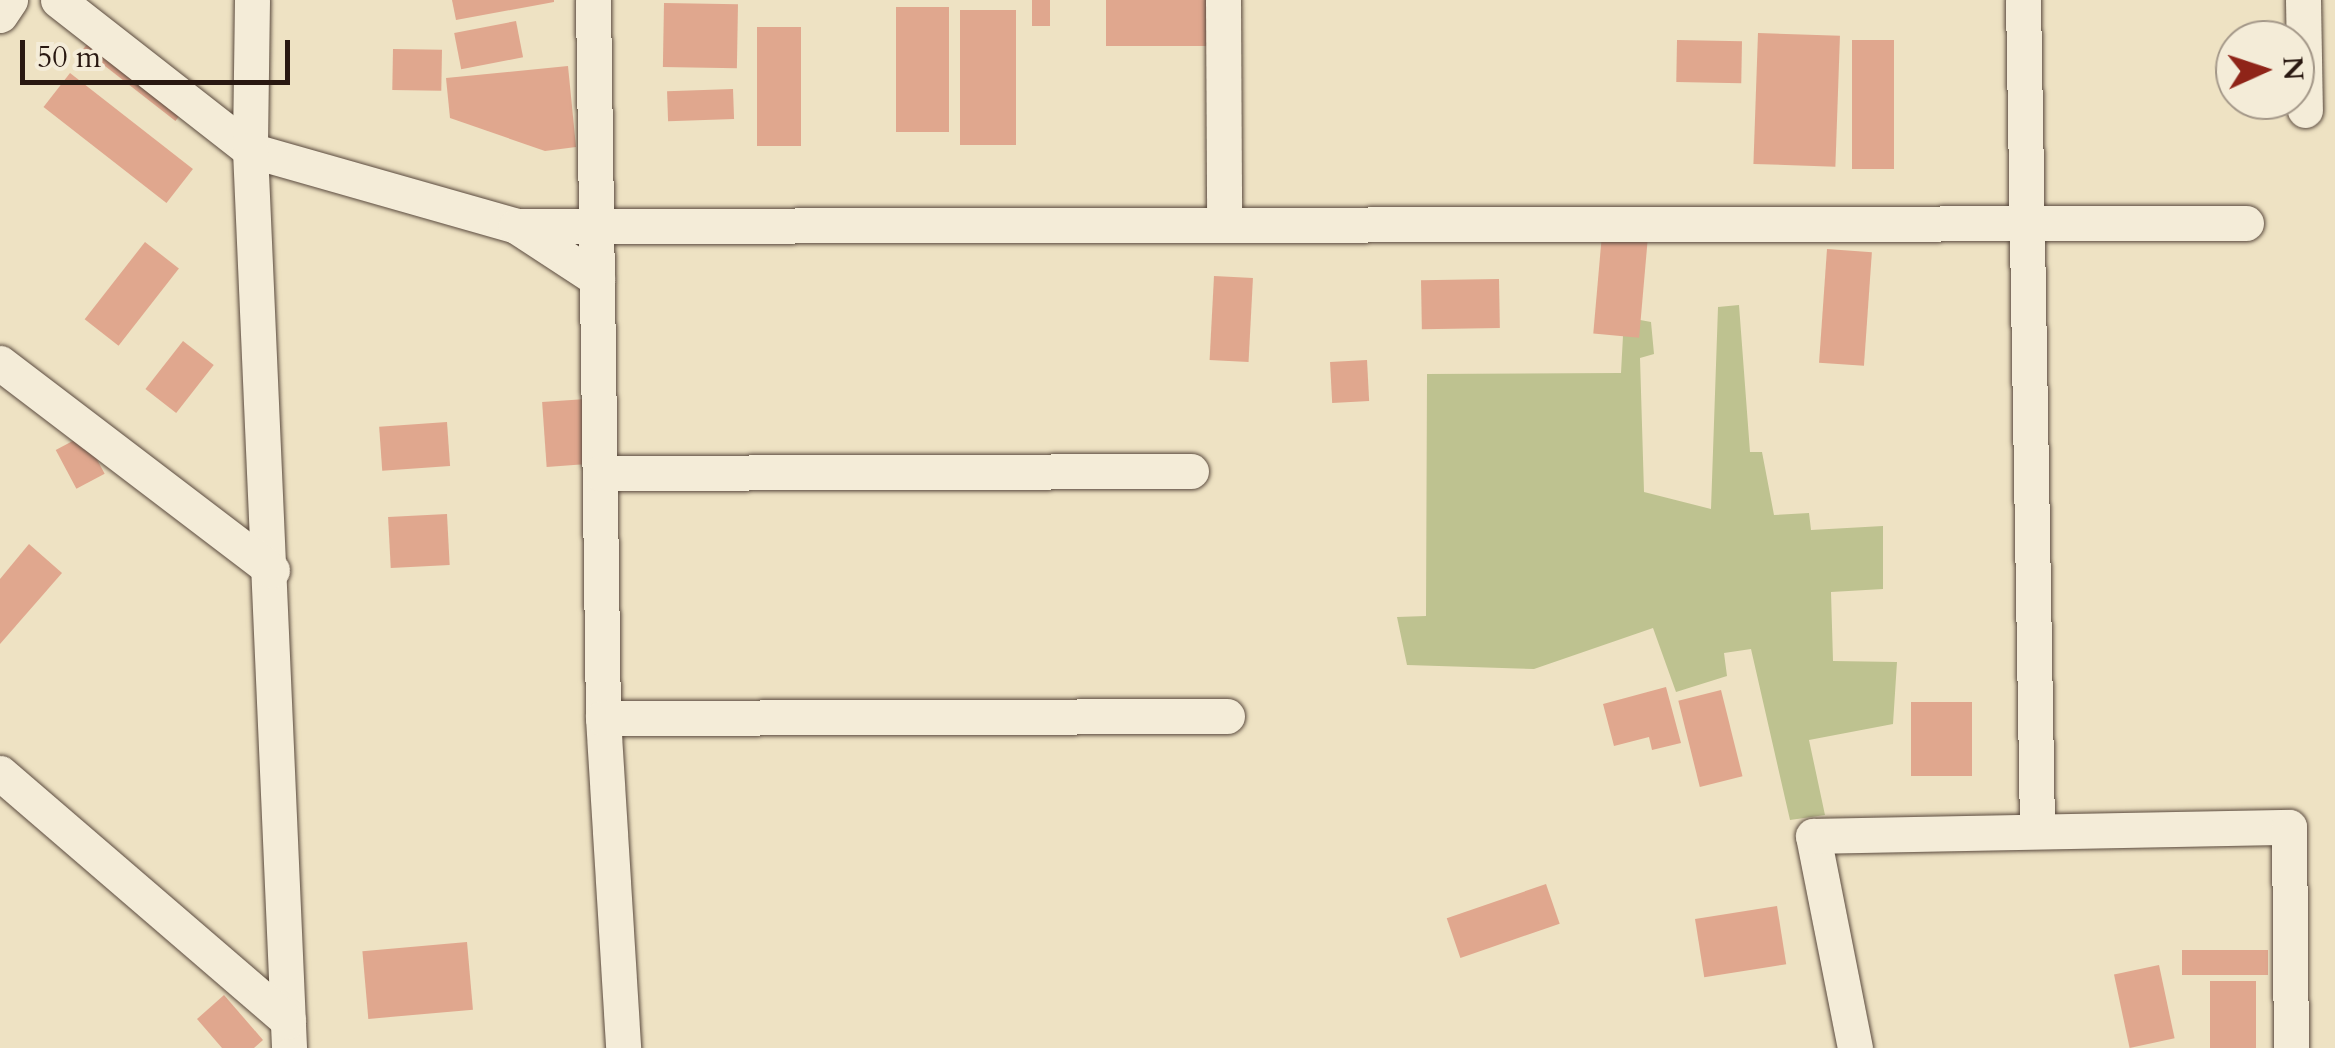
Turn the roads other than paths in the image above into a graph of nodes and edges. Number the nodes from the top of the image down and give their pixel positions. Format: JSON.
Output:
{"nodes":[{"id":1,"x":10,"y":0,"type":"edge"},
{"id":2,"x":58,"y":0,"type":"edge"},
{"id":3,"x":252,"y":0,"type":"edge"},
{"id":4,"x":593,"y":0,"type":"edge"},
{"id":5,"x":1223,"y":0,"type":"edge"},
{"id":6,"x":2023,"y":0,"type":"edge"},
{"id":7,"x":0,"y":15,"type":"edge"},
{"id":8,"x":250,"y":150,"type":"junction"},
{"id":9,"x":2246,"y":223,"type":"dead end"},
{"id":10,"x":2026,"y":224,"type":"junction"},
{"id":11,"x":1224,"y":225,"type":"junction"},
{"id":12,"x":516,"y":226,"type":"junction"},
{"id":13,"x":596,"y":226,"type":"junction"},
{"id":14,"x":597,"y":279,"type":"junction"},
{"id":15,"x":0,"y":363,"type":"edge"},
{"id":16,"x":1191,"y":471,"type":"dead end"},
{"id":17,"x":600,"y":473,"type":"junction"},
{"id":18,"x":272,"y":570,"type":"junction"},
{"id":19,"x":1227,"y":716,"type":"dead end"},
{"id":20,"x":603,"y":718,"type":"junction"},
{"id":21,"x":0,"y":773,"type":"edge"},
{"id":22,"x":2037,"y":830,"type":"junction"},
{"id":23,"x":288,"y":1035,"type":"edge"},
{"id":24,"x":623,"y":1048,"type":"edge"},
{"id":25,"x":1856,"y":1048,"type":"edge"},
{"id":26,"x":2290,"y":1048,"type":"edge"}],
"edges":[{"from":1,"to":7,"type":"street"},
{"from":2,"to":8,"type":"street"},
{"from":3,"to":8,"type":"street"},
{"from":4,"to":13,"type":"street"},
{"from":5,"to":11,"type":"street"},
{"from":6,"to":10,"type":"street"},
{"from":8,"to":12,"type":"street"},
{"from":8,"to":18,"type":"street"},
{"from":9,"to":10,"type":"street"},
{"from":10,"to":11,"type":"street"},
{"from":10,"to":22,"type":"street"},
{"from":11,"to":13,"type":"street"},
{"from":12,"to":13,"type":"street"},
{"from":12,"to":14,"type":"street"},
{"from":13,"to":14,"type":"street"},
{"from":14,"to":17,"type":"street"},
{"from":15,"to":18,"type":"street"},
{"from":16,"to":17,"type":"street"},
{"from":17,"to":20,"type":"street"},
{"from":18,"to":23,"type":"street"},
{"from":19,"to":20,"type":"street"},
{"from":20,"to":24,"type":"street"},
{"from":21,"to":23,"type":"street"},
{"from":22,"to":25,"type":"street"},
{"from":22,"to":26,"type":"street"}]}
